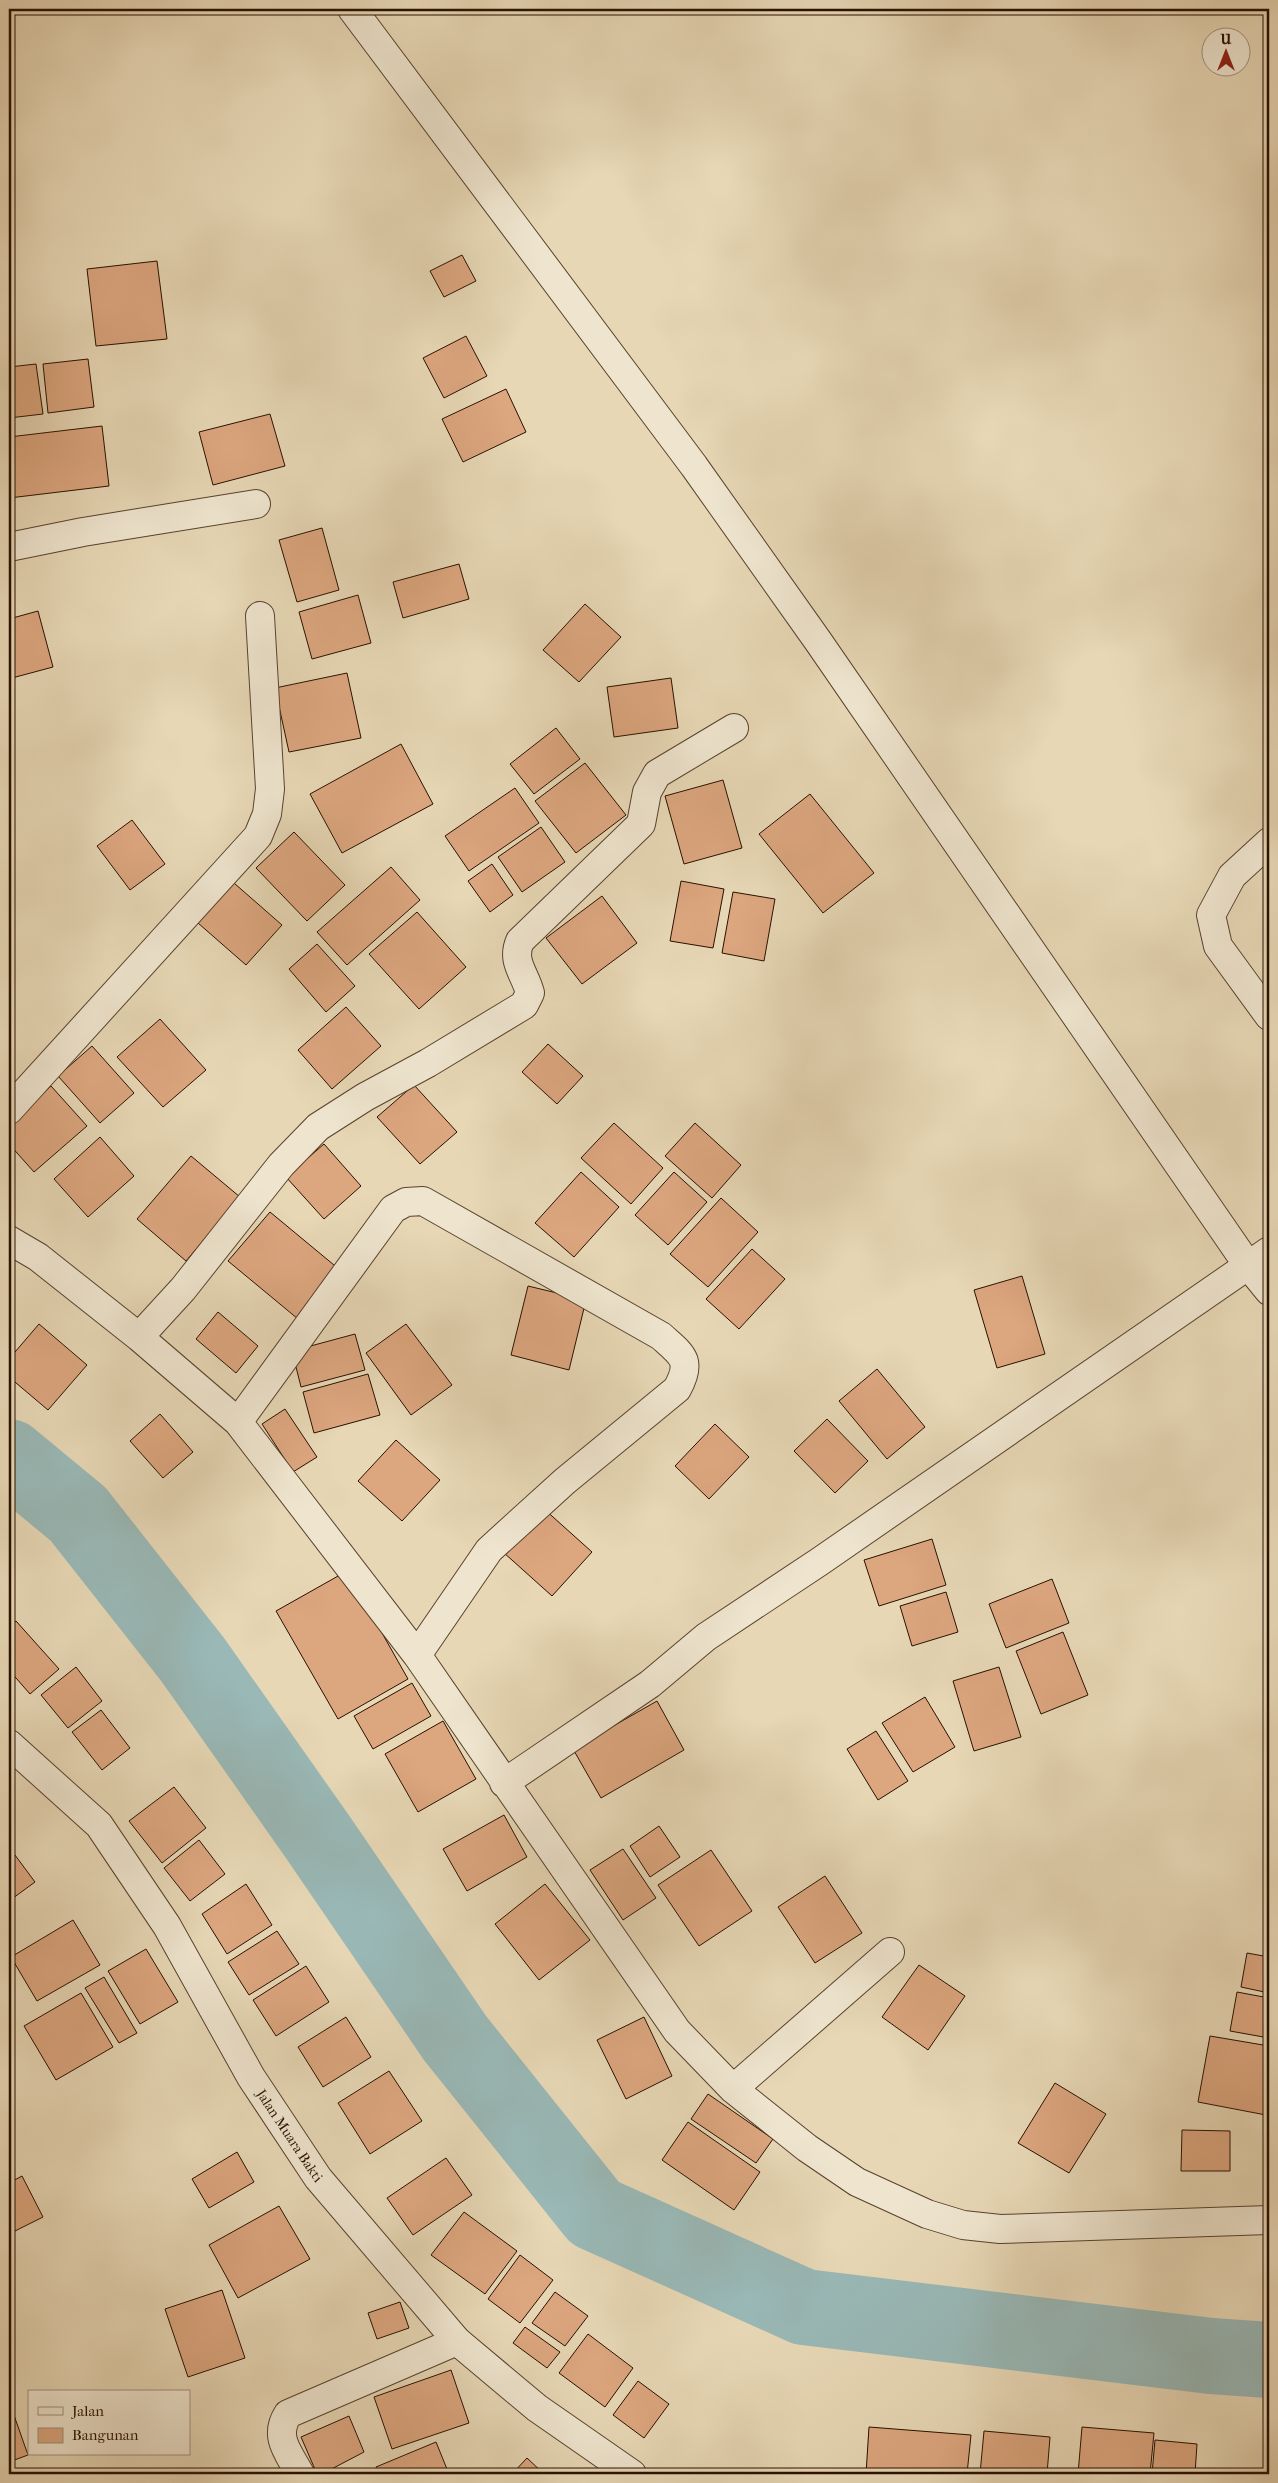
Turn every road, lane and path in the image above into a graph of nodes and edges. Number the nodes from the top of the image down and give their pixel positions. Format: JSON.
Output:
{"nodes":[{"id":1,"x":352,"y":9,"type":"edge"},
{"id":2,"x":256,"y":504,"type":"dead end"},
{"id":3,"x":9,"y":547,"type":"edge"},
{"id":4,"x":260,"y":616,"type":"dead end"},
{"id":5,"x":734,"y":728,"type":"dead end"},
{"id":6,"x":1269,"y":842,"type":"edge"},
{"id":7,"x":1269,"y":1016,"type":"edge"},
{"id":8,"x":9,"y":1110,"type":"edge"},
{"id":9,"x":9,"y":1240,"type":"edge"},
{"id":10,"x":1258,"y":1257,"type":"edge"},
{"id":11,"x":1269,"y":1291,"type":"edge"},
{"id":12,"x":138,"y":1337,"type":"junction"},
{"id":13,"x":238,"y":1422,"type":"junction"},
{"id":14,"x":417,"y":1655,"type":"junction"},
{"id":15,"x":9,"y":1744,"type":"edge"},
{"id":16,"x":504,"y":1783,"type":"junction"},
{"id":17,"x":890,"y":1952,"type":"dead end"},
{"id":18,"x":734,"y":2090,"type":"junction"},
{"id":19,"x":1269,"y":2220,"type":"edge"},
{"id":20,"x":457,"y":2342,"type":"junction"},
{"id":21,"x":300,"y":2474,"type":"edge"},
{"id":22,"x":632,"y":2474,"type":"edge"}],
"edges":[{"from":1,"to":10,"type":"street"},
{"from":2,"to":3,"type":"street"},
{"from":4,"to":8,"type":"street"},
{"from":5,"to":12,"type":"street"},
{"from":6,"to":7,"type":"street"},
{"from":9,"to":12,"type":"street"},
{"from":10,"to":11,"type":"street"},
{"from":10,"to":16,"type":"street"},
{"from":12,"to":13,"type":"street"},
{"from":13,"to":14,"type":"street"},
{"from":13,"to":14,"type":"street"},
{"from":14,"to":16,"type":"street"},
{"from":15,"to":20,"type":"street","name":"Jalan Muara Bakti"},
{"from":16,"to":18,"type":"street"},
{"from":17,"to":18,"type":"street"},
{"from":18,"to":19,"type":"street"},
{"from":20,"to":21,"type":"street"},
{"from":20,"to":22,"type":"street","name":"Jalan Muara Bakti"}]}
